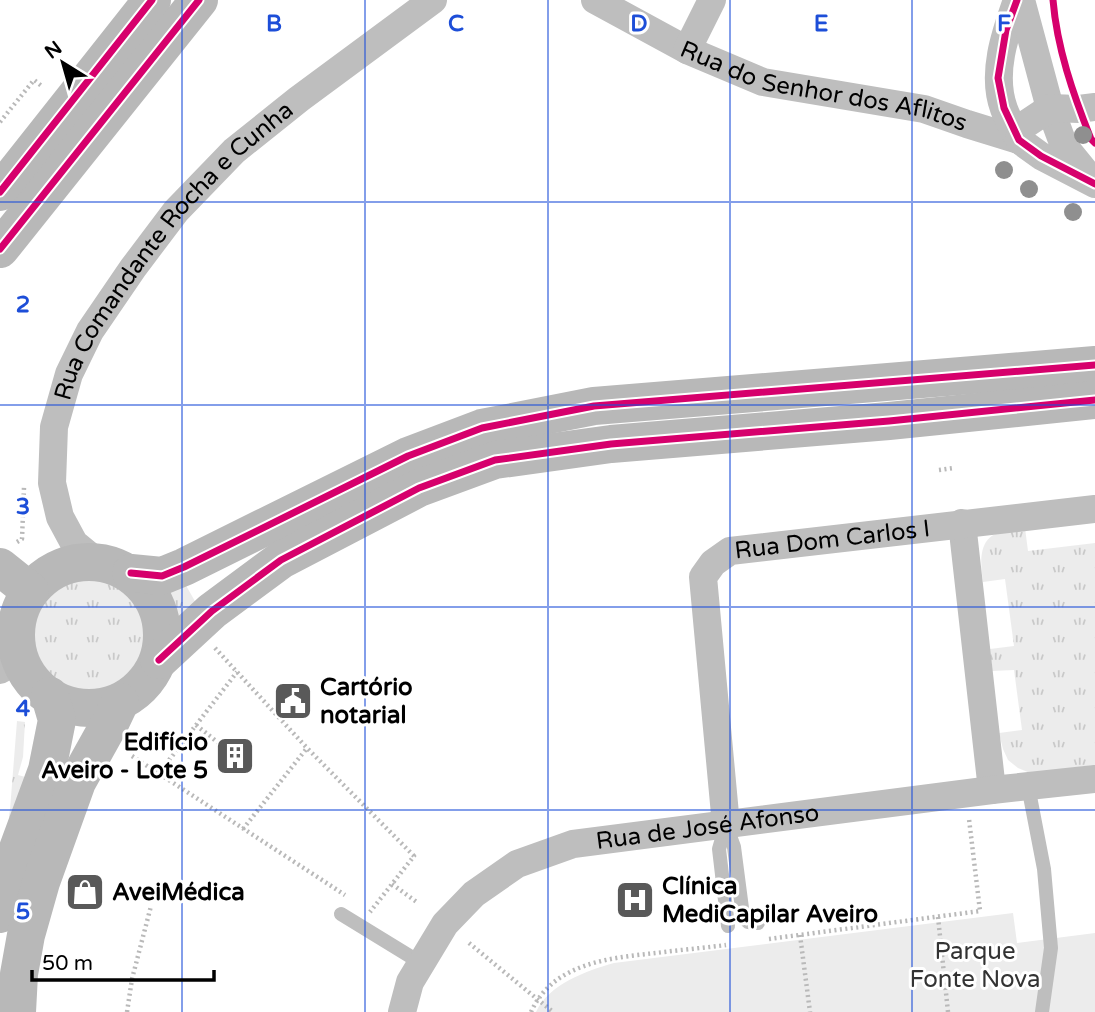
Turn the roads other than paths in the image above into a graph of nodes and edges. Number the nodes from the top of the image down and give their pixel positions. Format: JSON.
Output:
{"nodes":[{"id":1,"x":152,"y":0,"type":"edge"},
{"id":2,"x":199,"y":0,"type":"edge"},
{"id":3,"x":433,"y":0,"type":"edge"},
{"id":4,"x":595,"y":0,"type":"edge"},
{"id":5,"x":712,"y":0,"type":"edge"},
{"id":6,"x":1019,"y":0,"type":"edge"},
{"id":7,"x":687,"y":50,"type":"junction"},
{"id":8,"x":1095,"y":107,"type":"edge"},
{"id":9,"x":1050,"y":108,"type":"junction"},
{"id":10,"x":1019,"y":140,"type":"junction"},
{"id":11,"x":1094,"y":183,"type":"edge"},
{"id":12,"x":0,"y":192,"type":"edge"},
{"id":13,"x":0,"y":249,"type":"edge"},
{"id":14,"x":1095,"y":365,"type":"edge"},
{"id":15,"x":1095,"y":400,"type":"edge"},
{"id":16,"x":1095,"y":509,"type":"edge"},
{"id":17,"x":962,"y":523,"type":"junction"},
{"id":18,"x":4,"y":557,"type":"edge"},
{"id":19,"x":113,"y":567,"type":"junction"},
{"id":20,"x":30,"y":591,"type":"junction"},
{"id":21,"x":159,"y":660,"type":"junction"},
{"id":22,"x":9,"y":663,"type":"edge"},
{"id":23,"x":50,"y":696,"type":"junction"},
{"id":24,"x":120,"y":702,"type":"junction"},
{"id":25,"x":1095,"y":779,"type":"edge"},
{"id":26,"x":1028,"y":786,"type":"junction"},
{"id":27,"x":992,"y":790,"type":"junction"},
{"id":28,"x":726,"y":825,"type":"junction"},
{"id":29,"x":0,"y":914,"type":"edge"},
{"id":30,"x":341,"y":914,"type":"dead end"},
{"id":31,"x":758,"y":923,"type":"dead end"},
{"id":32,"x":728,"y":926,"type":"dead end"},
{"id":33,"x":421,"y":963,"type":"junction"},
{"id":34,"x":17,"y":1012,"type":"edge"},
{"id":35,"x":402,"y":1012,"type":"edge"},
{"id":36,"x":1042,"y":1012,"type":"edge"}],
"edges":[{"from":1,"to":12,"type":"main road"},
{"from":2,"to":13,"type":"main road"},
{"from":3,"to":19,"type":"street","name":"Rua Comandante Rocha e Cunha"},
{"from":4,"to":7,"type":"street","name":"Rua do Senhor dos Aflitos"},
{"from":5,"to":7,"type":"street"},
{"from":6,"to":9,"type":"street","name":"Rua do Senhor dos Aflitos"},
{"from":6,"to":10,"type":"street"},
{"from":7,"to":10,"type":"street","name":"Rua do Senhor dos Aflitos"},
{"from":8,"to":9,"type":"street"},
{"from":9,"to":10,"type":"street"},
{"from":9,"to":11,"type":"street","name":"Rua do Senhor dos Aflitos"},
{"from":10,"to":11,"type":"street","name":"Rua do Senhor dos Aflitos"},
{"from":14,"to":19,"type":"main road"},
{"from":15,"to":21,"type":"main road"},
{"from":16,"to":17,"type":"street","name":"Rua Dom Carlos I"},
{"from":17,"to":27,"type":"street"},
{"from":17,"to":28,"type":"street","name":"Rua Dom Carlos I"},
{"from":18,"to":20,"type":"main road"},
{"from":19,"to":20,"type":"main road"},
{"from":19,"to":21,"type":"main road"},
{"from":20,"to":22,"type":"main road"},
{"from":21,"to":24,"type":"main road"},
{"from":22,"to":23,"type":"main road"},
{"from":23,"to":24,"type":"main road"},
{"from":23,"to":29,"type":"main road"},
{"from":24,"to":34,"type":"main road"},
{"from":25,"to":26,"type":"street","name":"Rua de José Afonso"},
{"from":26,"to":27,"type":"street","name":"Rua de José Afonso"},
{"from":26,"to":36,"type":"lane"},
{"from":27,"to":28,"type":"street","name":"Rua de José Afonso"},
{"from":28,"to":31,"type":"lane"},
{"from":28,"to":32,"type":"lane"},
{"from":28,"to":33,"type":"street","name":"Rua de José Afonso"},
{"from":30,"to":33,"type":"lane"},
{"from":33,"to":35,"type":"street","name":"Rua de José Afonso"}]}
